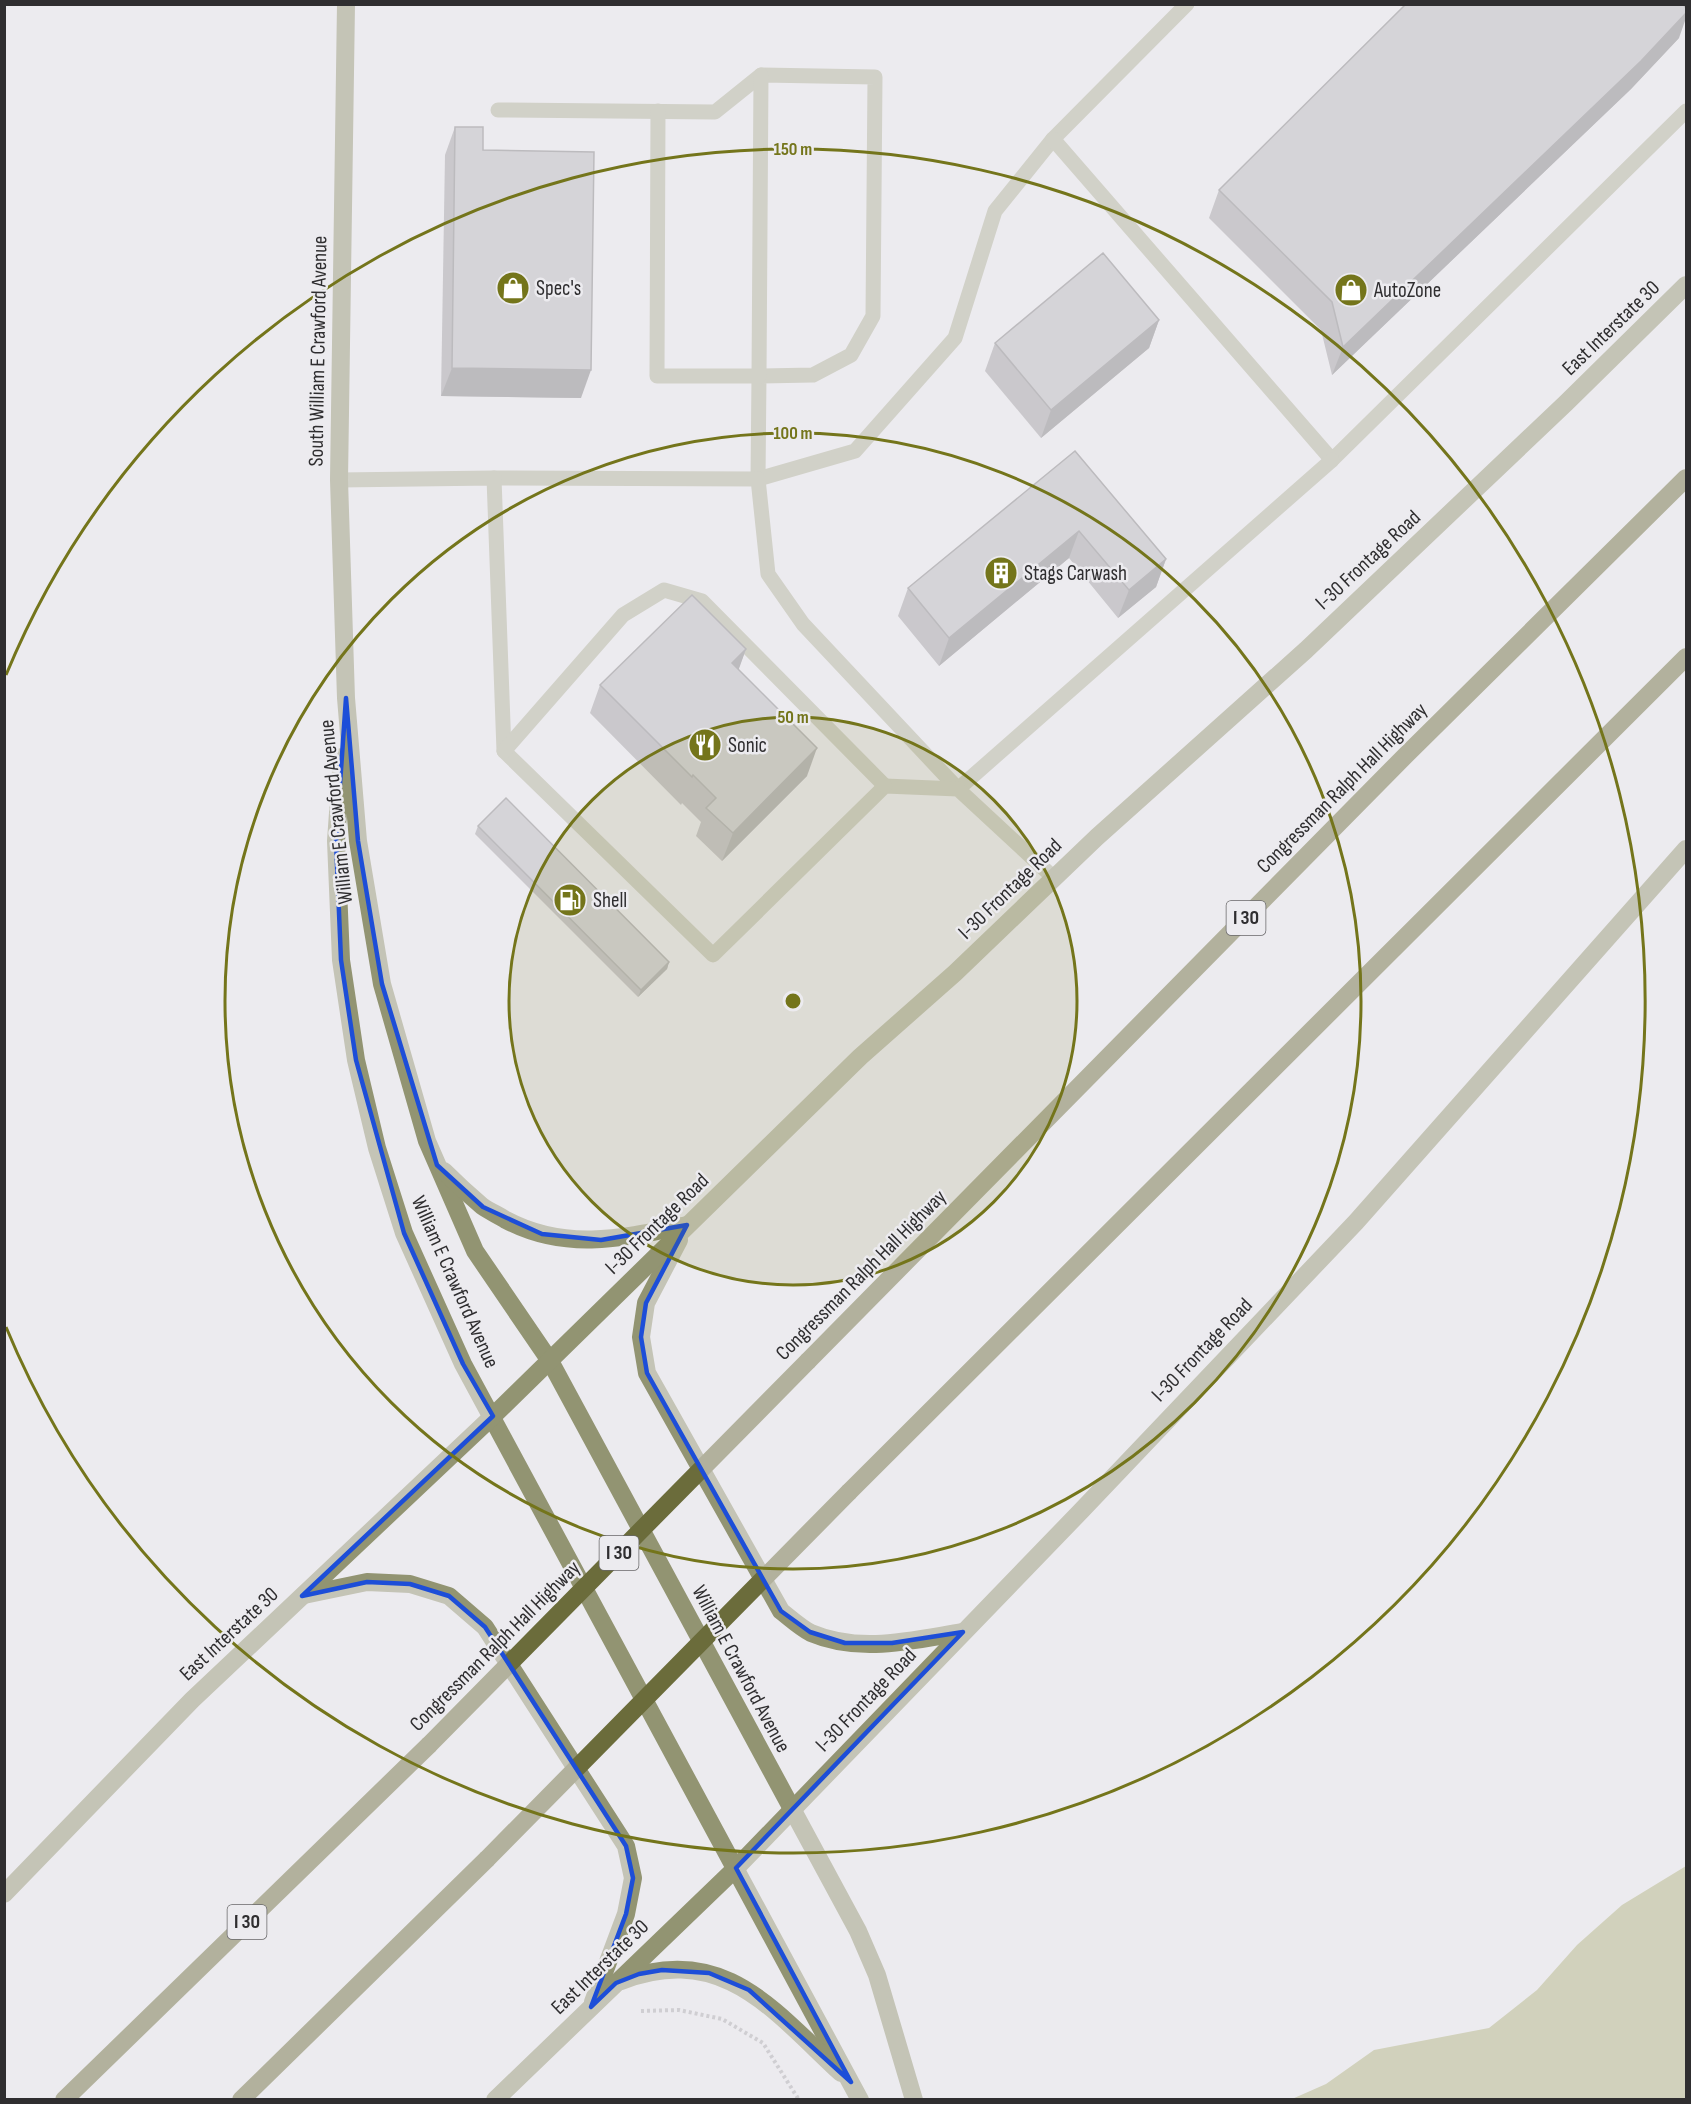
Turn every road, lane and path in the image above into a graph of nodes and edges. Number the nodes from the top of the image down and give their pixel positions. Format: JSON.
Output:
{"nodes":[{"id":1,"x":346,"y":4,"type":"edge"},
{"id":2,"x":1187,"y":4,"type":"edge"},
{"id":3,"x":760,"y":75,"type":"junction"},
{"id":4,"x":498,"y":110,"type":"dead end"},
{"id":5,"x":658,"y":111,"type":"junction"},
{"id":6,"x":1686,"y":111,"type":"edge"},
{"id":7,"x":1053,"y":139,"type":"junction"},
{"id":8,"x":1686,"y":285,"type":"edge"},
{"id":9,"x":759,"y":376,"type":"junction"},
{"id":10,"x":1566,"y":403,"type":"joint"},
{"id":11,"x":1332,"y":460,"type":"junction"},
{"id":12,"x":494,"y":478,"type":"junction"},
{"id":13,"x":1686,"y":478,"type":"edge"},
{"id":14,"x":758,"y":479,"type":"junction"},
{"id":15,"x":339,"y":480,"type":"junction"},
{"id":16,"x":1686,"y":657,"type":"edge"},
{"id":17,"x":346,"y":698,"type":"junction"},
{"id":18,"x":504,"y":751,"type":"junction"},
{"id":19,"x":885,"y":786,"type":"junction"},
{"id":20,"x":958,"y":789,"type":"junction"},
{"id":21,"x":1686,"y":849,"type":"edge"},
{"id":22,"x":1054,"y":878,"type":"junction"},
{"id":23,"x":437,"y":1165,"type":"junction"},
{"id":24,"x":687,"y":1225,"type":"junction"},
{"id":25,"x":550,"y":1361,"type":"junction"},
{"id":26,"x":493,"y":1416,"type":"junction"},
{"id":27,"x":302,"y":1596,"type":"junction"},
{"id":28,"x":963,"y":1632,"type":"junction"},
{"id":29,"x":791,"y":1810,"type":"junction"},
{"id":30,"x":736,"y":1868,"type":"junction"},
{"id":31,"x":4,"y":1894,"type":"edge"},
{"id":32,"x":616,"y":1983,"type":"junction"},
{"id":33,"x":591,"y":2007,"type":"junction"},
{"id":34,"x":641,"y":2011,"type":"dead end"},
{"id":35,"x":851,"y":2082,"type":"junction"},
{"id":36,"x":64,"y":2100,"type":"edge"},
{"id":37,"x":240,"y":2100,"type":"edge"},
{"id":38,"x":495,"y":2100,"type":"edge"},
{"id":39,"x":799,"y":2100,"type":"edge"},
{"id":40,"x":860,"y":2100,"type":"edge"},
{"id":41,"x":914,"y":2100,"type":"edge"}],
"edges":[{"from":1,"to":15,"type":"main road","name":"South William E Crawford Avenue"},
{"from":2,"to":7,"type":"lane"},
{"from":3,"to":5,"type":"lane"},
{"from":3,"to":9,"type":"lane"},
{"from":3,"to":9,"type":"lane"},
{"from":4,"to":5,"type":"lane"},
{"from":5,"to":9,"type":"lane"},
{"from":6,"to":11,"type":"lane"},
{"from":7,"to":11,"type":"lane"},
{"from":7,"to":14,"type":"lane"},
{"from":8,"to":10,"type":"main road","name":"East Interstate 30"},
{"from":9,"to":14,"type":"lane"},
{"from":10,"to":22,"type":"main road","name":"I-30 Frontage Road"},
{"from":11,"to":20,"type":"lane"},
{"from":12,"to":14,"type":"lane"},
{"from":12,"to":15,"type":"lane"},
{"from":12,"to":18,"type":"lane"},
{"from":13,"to":36,"type":"highway","name":"Congressman Ralph Hall Highway","number":"I 30","bridge":true},
{"from":14,"to":20,"type":"lane"},
{"from":15,"to":17,"type":"main road","name":"South William E Crawford Avenue"},
{"from":16,"to":37,"type":"highway","bridge":true},
{"from":17,"to":23,"type":"main road","name":"William E Crawford Avenue"},
{"from":17,"to":26,"type":"main road","name":"William E Crawford Avenue"},
{"from":18,"to":19,"type":"lane"},
{"from":18,"to":19,"type":"lane"},
{"from":19,"to":20,"type":"lane"},
{"from":20,"to":22,"type":"lane"},
{"from":21,"to":28,"type":"main road","name":"I-30 Frontage Road"},
{"from":22,"to":24,"type":"main road","name":"I-30 Frontage Road"},
{"from":23,"to":24,"type":"main road"},
{"from":23,"to":25,"type":"main road","name":"William E Crawford Avenue"},
{"from":24,"to":25,"type":"main road","name":"I-30 Frontage Road"},
{"from":24,"to":28,"type":"main road"},
{"from":25,"to":26,"type":"main road","name":"I-30 Frontage Road"},
{"from":25,"to":29,"type":"main road","name":"William E Crawford Avenue"},
{"from":26,"to":27,"type":"main road","name":"East Interstate 30"},
{"from":26,"to":30,"type":"main road","name":"William E Crawford Avenue"},
{"from":27,"to":31,"type":"main road","name":"East Interstate 30"},
{"from":27,"to":33,"type":"main road"},
{"from":28,"to":29,"type":"main road","name":"I-30 Frontage Road"},
{"from":29,"to":30,"type":"main road","name":"I-30 Frontage Road"},
{"from":29,"to":41,"type":"main road","name":"William E Crawford Avenue"},
{"from":30,"to":32,"type":"main road","name":"East Interstate 30"},
{"from":30,"to":35,"type":"main road","name":"William E Crawford Avenue"},
{"from":32,"to":33,"type":"main road","name":"East Interstate 30"},
{"from":32,"to":35,"type":"main road"},
{"from":33,"to":38,"type":"main road","name":"East Interstate 30"},
{"from":34,"to":39,"type":"path"},
{"from":35,"to":40,"type":"main road","name":"William E Crawford Avenue"}]}
